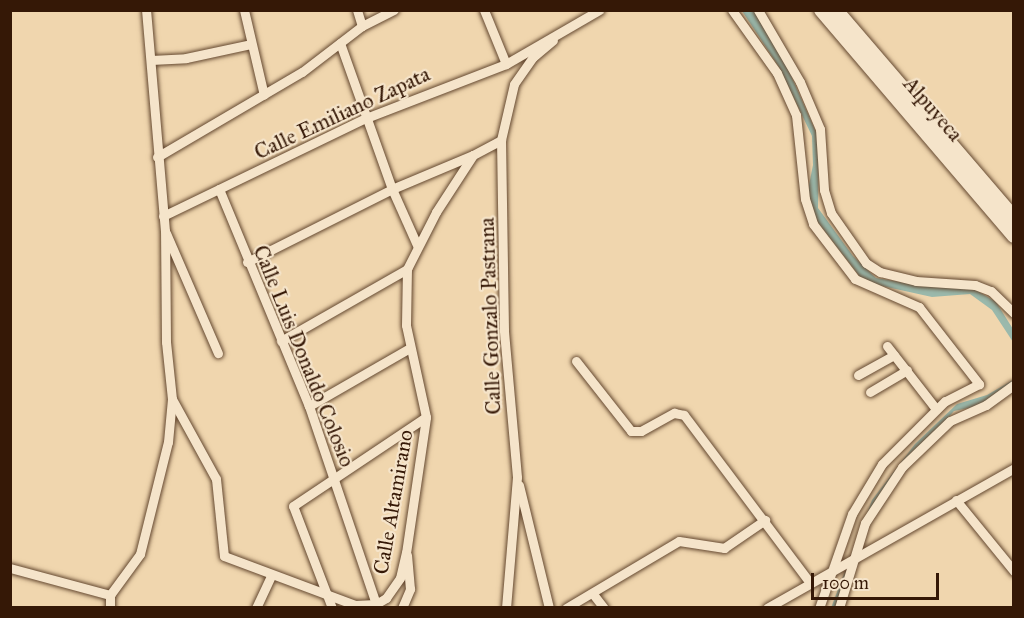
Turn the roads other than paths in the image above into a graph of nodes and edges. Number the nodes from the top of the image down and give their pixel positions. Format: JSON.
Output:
{"nodes":[{"id":1,"x":146,"y":10,"type":"edge"},
{"id":2,"x":244,"y":10,"type":"edge"},
{"id":3,"x":357,"y":10,"type":"edge"},
{"id":4,"x":394,"y":10,"type":"edge"},
{"id":5,"x":484,"y":10,"type":"edge"},
{"id":6,"x":599,"y":10,"type":"edge"},
{"id":7,"x":732,"y":10,"type":"edge"},
{"id":8,"x":758,"y":10,"type":"edge"},
{"id":9,"x":821,"y":10,"type":"edge"},
{"id":10,"x":836,"y":10,"type":"edge"},
{"id":11,"x":362,"y":26,"type":"junction"},
{"id":12,"x":553,"y":40,"type":"junction"},
{"id":13,"x":340,"y":43,"type":"junction"},
{"id":14,"x":251,"y":44,"type":"junction"},
{"id":15,"x":151,"y":60,"type":"junction"},
{"id":16,"x":506,"y":64,"type":"junction"},
{"id":17,"x":264,"y":95,"type":"junction"},
{"id":18,"x":366,"y":118,"type":"junction"},
{"id":19,"x":501,"y":140,"type":"junction"},
{"id":20,"x":473,"y":155,"type":"junction"},
{"id":21,"x":157,"y":157,"type":"junction"},
{"id":22,"x":219,"y":189,"type":"junction"},
{"id":23,"x":392,"y":189,"type":"junction"},
{"id":24,"x":163,"y":216,"type":"junction"},
{"id":25,"x":1014,"y":218,"type":"edge"},
{"id":26,"x":165,"y":231,"type":"junction"},
{"id":27,"x":1014,"y":236,"type":"edge"},
{"id":28,"x":417,"y":245,"type":"junction"},
{"id":29,"x":247,"y":262,"type":"junction"},
{"id":30,"x":407,"y":270,"type":"junction"},
{"id":31,"x":1014,"y":313,"type":"edge"},
{"id":32,"x":281,"y":340,"type":"junction"},
{"id":33,"x":887,"y":346,"type":"dead end"},
{"id":34,"x":410,"y":348,"type":"junction"},
{"id":35,"x":218,"y":353,"type":"dead end"},
{"id":36,"x":894,"y":355,"type":"junction"},
{"id":37,"x":576,"y":361,"type":"dead end"},
{"id":38,"x":907,"y":370,"type":"junction"},
{"id":39,"x":858,"y":375,"type":"dead end"},
{"id":40,"x":1014,"y":385,"type":"edge"},
{"id":41,"x":870,"y":392,"type":"dead end"},
{"id":42,"x":172,"y":399,"type":"junction"},
{"id":43,"x":309,"y":406,"type":"junction"},
{"id":44,"x":936,"y":409,"type":"junction"},
{"id":45,"x":426,"y":417,"type":"junction"},
{"id":46,"x":1014,"y":468,"type":"edge"},
{"id":47,"x":517,"y":477,"type":"junction"},
{"id":48,"x":334,"y":478,"type":"junction"},
{"id":49,"x":956,"y":500,"type":"junction"},
{"id":50,"x":765,"y":520,"type":"junction"},
{"id":51,"x":406,"y":553,"type":"junction"},
{"id":52,"x":853,"y":559,"type":"junction"},
{"id":53,"x":10,"y":568,"type":"edge"},
{"id":54,"x":835,"y":569,"type":"junction"},
{"id":55,"x":1014,"y":571,"type":"edge"},
{"id":56,"x":271,"y":576,"type":"junction"},
{"id":57,"x":810,"y":583,"type":"junction"},
{"id":58,"x":593,"y":594,"type":"junction"},
{"id":59,"x":110,"y":595,"type":"junction"},
{"id":60,"x":327,"y":596,"type":"junction"},
{"id":61,"x":376,"y":604,"type":"junction"},
{"id":62,"x":110,"y":608,"type":"edge"},
{"id":63,"x":256,"y":608,"type":"edge"},
{"id":64,"x":332,"y":608,"type":"edge"},
{"id":65,"x":402,"y":608,"type":"edge"},
{"id":66,"x":506,"y":608,"type":"edge"},
{"id":67,"x":549,"y":608,"type":"edge"},
{"id":68,"x":566,"y":608,"type":"edge"},
{"id":69,"x":604,"y":608,"type":"edge"},
{"id":70,"x":767,"y":608,"type":"edge"},
{"id":71,"x":819,"y":608,"type":"edge"},
{"id":72,"x":839,"y":608,"type":"edge"}],
"edges":[{"from":1,"to":15,"type":"street"},
{"from":2,"to":14,"type":"street"},
{"from":3,"to":11,"type":"street"},
{"from":4,"to":11,"type":"street"},
{"from":5,"to":16,"type":"street"},
{"from":6,"to":12,"type":"street","name":"Calle Emiliano Zapata"},
{"from":7,"to":44,"type":"street"},
{"from":8,"to":31,"type":"street"},
{"from":9,"to":27,"type":"main road","name":"Alpuyeca"},
{"from":10,"to":25,"type":"main road","name":"Alpuyeca"},
{"from":11,"to":13,"type":"street"},
{"from":12,"to":16,"type":"street","name":"Calle Emiliano Zapata"},
{"from":12,"to":19,"type":"street","name":"Calle Gonzalo Pastrana"},
{"from":13,"to":17,"type":"street"},
{"from":13,"to":18,"type":"street"},
{"from":14,"to":15,"type":"street"},
{"from":14,"to":17,"type":"street"},
{"from":15,"to":21,"type":"street"},
{"from":16,"to":18,"type":"street","name":"Calle Emiliano Zapata"},
{"from":17,"to":21,"type":"street"},
{"from":18,"to":22,"type":"street","name":"Calle Emiliano Zapata"},
{"from":18,"to":23,"type":"street"},
{"from":19,"to":20,"type":"street","name":"Calle Altamirano"},
{"from":19,"to":47,"type":"street","name":"Calle Gonzalo Pastrana"},
{"from":20,"to":23,"type":"street"},
{"from":20,"to":28,"type":"street","name":"Calle Altamirano"},
{"from":21,"to":24,"type":"street"},
{"from":22,"to":24,"type":"street","name":"Calle Emiliano Zapata"},
{"from":22,"to":29,"type":"street","name":"Calle Luis Donaldo Colosio"},
{"from":23,"to":28,"type":"street"},
{"from":23,"to":29,"type":"street"},
{"from":24,"to":26,"type":"street"},
{"from":26,"to":35,"type":"street"},
{"from":26,"to":42,"type":"street"},
{"from":28,"to":30,"type":"street","name":"Calle Altamirano"},
{"from":29,"to":32,"type":"street","name":"Calle Luis Donaldo Colosio"},
{"from":30,"to":32,"type":"street"},
{"from":30,"to":34,"type":"street","name":"Calle Altamirano"},
{"from":32,"to":43,"type":"street","name":"Calle Luis Donaldo Colosio"},
{"from":33,"to":36,"type":"street"},
{"from":34,"to":43,"type":"street"},
{"from":34,"to":45,"type":"street","name":"Calle Altamirano"},
{"from":36,"to":38,"type":"street"},
{"from":36,"to":39,"type":"street"},
{"from":37,"to":50,"type":"street"},
{"from":38,"to":41,"type":"street"},
{"from":38,"to":44,"type":"street"},
{"from":40,"to":52,"type":"street"},
{"from":42,"to":56,"type":"street","name":"Calle Altamirano"},
{"from":42,"to":59,"type":"street"},
{"from":43,"to":48,"type":"street","name":"Calle Luis Donaldo Colosio"},
{"from":44,"to":54,"type":"street"},
{"from":45,"to":48,"type":"street"},
{"from":45,"to":51,"type":"street","name":"Calle Altamirano"},
{"from":46,"to":49,"type":"street"},
{"from":47,"to":66,"type":"street","name":"Calle Gonzalo Pastrana"},
{"from":47,"to":67,"type":"street"},
{"from":48,"to":60,"type":"street"},
{"from":48,"to":61,"type":"street","name":"Calle Luis Donaldo Colosio"},
{"from":49,"to":52,"type":"street"},
{"from":49,"to":55,"type":"street"},
{"from":50,"to":57,"type":"street"},
{"from":50,"to":58,"type":"street"},
{"from":51,"to":61,"type":"street","name":"Calle Altamirano"},
{"from":51,"to":65,"type":"street"},
{"from":52,"to":54,"type":"street"},
{"from":52,"to":72,"type":"street"},
{"from":53,"to":59,"type":"street"},
{"from":54,"to":57,"type":"street"},
{"from":54,"to":71,"type":"street"},
{"from":56,"to":60,"type":"street","name":"Calle Altamirano"},
{"from":56,"to":63,"type":"street"},
{"from":57,"to":70,"type":"street"},
{"from":58,"to":68,"type":"street"},
{"from":58,"to":69,"type":"street"},
{"from":59,"to":62,"type":"street"},
{"from":60,"to":61,"type":"street","name":"Calle Altamirano"},
{"from":60,"to":64,"type":"street"}]}
